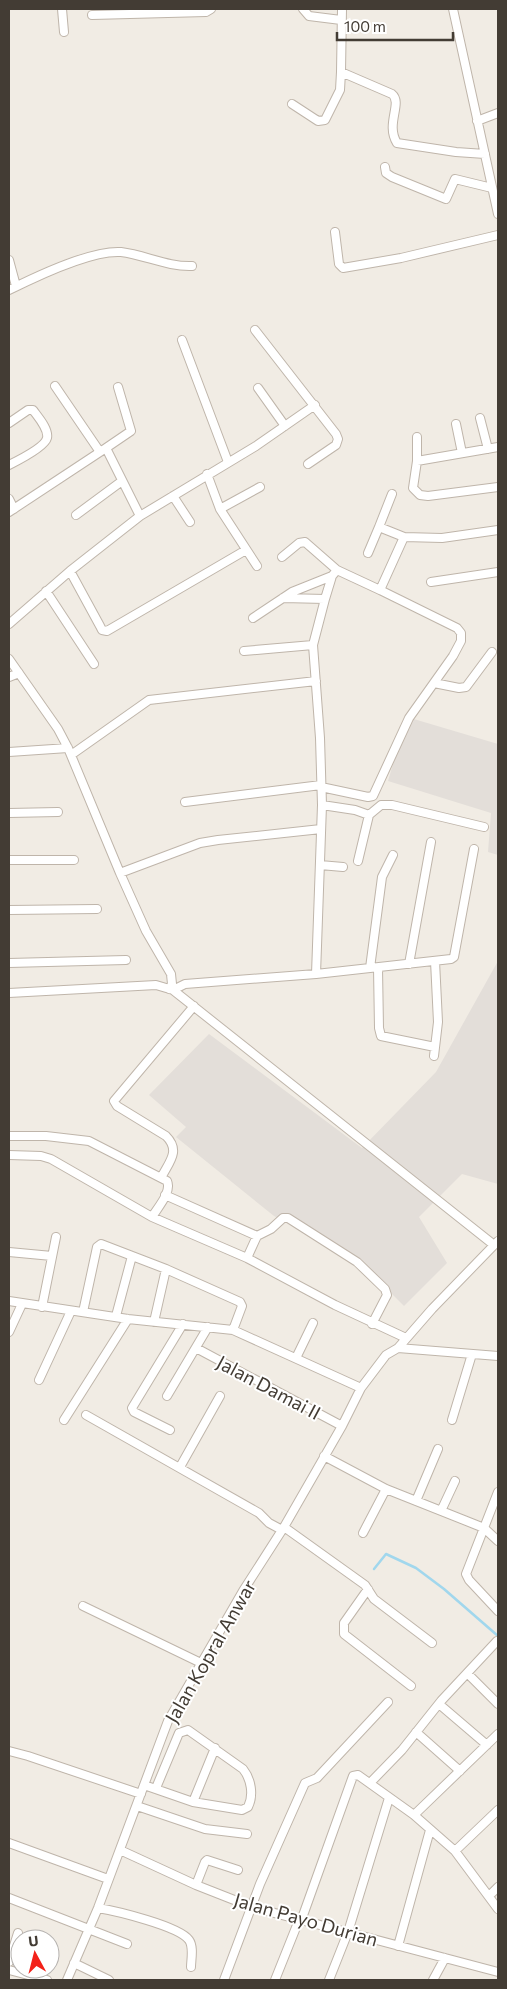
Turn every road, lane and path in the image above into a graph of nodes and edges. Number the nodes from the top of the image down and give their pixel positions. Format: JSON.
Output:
{"nodes":[{"id":1,"x":62,"y":9,"type":"edge"},
{"id":2,"x":211,"y":9,"type":"edge"},
{"id":3,"x":304,"y":9,"type":"edge"},
{"id":4,"x":342,"y":9,"type":"edge"},
{"id":5,"x":453,"y":9,"type":"edge"},
{"id":6,"x":92,"y":15,"type":"dead end"},
{"id":7,"x":341,"y":20,"type":"junction"},
{"id":8,"x":64,"y":32,"type":"dead end"},
{"id":9,"x":340,"y":72,"type":"junction"},
{"id":10,"x":292,"y":104,"type":"dead end"},
{"id":11,"x":498,"y":113,"type":"edge"},
{"id":12,"x":477,"y":121,"type":"junction"},
{"id":13,"x":484,"y":154,"type":"junction"},
{"id":14,"x":385,"y":167,"type":"dead end"},
{"id":15,"x":492,"y":188,"type":"junction"},
{"id":16,"x":497,"y":203,"type":"edge"},
{"id":17,"x":498,"y":214,"type":"edge"},
{"id":18,"x":335,"y":232,"type":"dead end"},
{"id":19,"x":498,"y":235,"type":"edge"},
{"id":20,"x":9,"y":260,"type":"edge"},
{"id":21,"x":192,"y":266,"type":"dead end"},
{"id":22,"x":13,"y":288,"type":"edge"},
{"id":23,"x":255,"y":330,"type":"dead end"},
{"id":24,"x":182,"y":340,"type":"dead end"},
{"id":25,"x":55,"y":386,"type":"dead end"},
{"id":26,"x":118,"y":387,"type":"dead end"},
{"id":27,"x":258,"y":388,"type":"dead end"},
{"id":28,"x":315,"y":405,"type":"junction"},
{"id":29,"x":480,"y":418,"type":"dead end"},
{"id":30,"x":9,"y":423,"type":"edge"},
{"id":31,"x":456,"y":424,"type":"dead end"},
{"id":32,"x":285,"y":426,"type":"junction"},
{"id":33,"x":417,"y":437,"type":"dead end"},
{"id":34,"x":498,"y":447,"type":"edge"},
{"id":35,"x":488,"y":449,"type":"junction"},
{"id":36,"x":103,"y":450,"type":"junction"},
{"id":37,"x":462,"y":453,"type":"junction"},
{"id":38,"x":417,"y":461,"type":"junction"},
{"id":39,"x":228,"y":462,"type":"junction"},
{"id":40,"x":308,"y":464,"type":"dead end"},
{"id":41,"x":9,"y":466,"type":"edge"},
{"id":42,"x":207,"y":474,"type":"junction"},
{"id":43,"x":122,"y":481,"type":"junction"},
{"id":44,"x":260,"y":487,"type":"dead end"},
{"id":45,"x":498,"y":487,"type":"edge"},
{"id":46,"x":392,"y":494,"type":"dead end"},
{"id":47,"x":173,"y":496,"type":"junction"},
{"id":48,"x":9,"y":499,"type":"edge"},
{"id":49,"x":220,"y":508,"type":"junction"},
{"id":50,"x":12,"y":510,"type":"edge"},
{"id":51,"x":76,"y":515,"type":"dead end"},
{"id":52,"x":140,"y":516,"type":"junction"},
{"id":53,"x":190,"y":522,"type":"dead end"},
{"id":54,"x":378,"y":527,"type":"junction"},
{"id":55,"x":498,"y":530,"type":"edge"},
{"id":56,"x":404,"y":537,"type":"junction"},
{"id":57,"x":246,"y":550,"type":"junction"},
{"id":58,"x":368,"y":553,"type":"dead end"},
{"id":59,"x":282,"y":557,"type":"dead end"},
{"id":60,"x":257,"y":566,"type":"dead end"},
{"id":61,"x":70,"y":571,"type":"junction"},
{"id":62,"x":498,"y":572,"type":"edge"},
{"id":63,"x":335,"y":573,"type":"junction"},
{"id":64,"x":431,"y":582,"type":"dead end"},
{"id":65,"x":380,"y":590,"type":"junction"},
{"id":66,"x":46,"y":591,"type":"junction"},
{"id":67,"x":283,"y":598,"type":"junction"},
{"id":68,"x":325,"y":599,"type":"junction"},
{"id":69,"x":252,"y":618,"type":"dead end"},
{"id":70,"x":9,"y":624,"type":"edge"},
{"id":71,"x":313,"y":645,"type":"junction"},
{"id":72,"x":244,"y":651,"type":"dead end"},
{"id":73,"x":492,"y":652,"type":"dead end"},
{"id":74,"x":9,"y":659,"type":"edge"},
{"id":75,"x":94,"y":664,"type":"dead end"},
{"id":76,"x":19,"y":673,"type":"junction"},
{"id":77,"x":9,"y":677,"type":"edge"},
{"id":78,"x":316,"y":681,"type":"junction"},
{"id":79,"x":434,"y":683,"type":"junction"},
{"id":80,"x":9,"y":752,"type":"edge"},
{"id":81,"x":70,"y":752,"type":"junction"},
{"id":82,"x":321,"y":786,"type":"junction"},
{"id":83,"x":185,"y":802,"type":"dead end"},
{"id":84,"x":322,"y":805,"type":"junction"},
{"id":85,"x":58,"y":812,"type":"dead end"},
{"id":86,"x":9,"y":813,"type":"edge"},
{"id":87,"x":369,"y":815,"type":"junction"},
{"id":88,"x":484,"y":827,"type":"dead end"},
{"id":89,"x":322,"y":828,"type":"junction"},
{"id":90,"x":431,"y":842,"type":"dead end"},
{"id":91,"x":474,"y":850,"type":"dead end"},
{"id":92,"x":393,"y":855,"type":"dead end"},
{"id":93,"x":9,"y":860,"type":"edge"},
{"id":94,"x":74,"y":860,"type":"dead end"},
{"id":95,"x":358,"y":861,"type":"dead end"},
{"id":96,"x":320,"y":865,"type":"junction"},
{"id":97,"x":343,"y":867,"type":"dead end"},
{"id":98,"x":120,"y":873,"type":"junction"},
{"id":99,"x":97,"y":909,"type":"dead end"},
{"id":100,"x":9,"y":910,"type":"edge"},
{"id":101,"x":126,"y":960,"type":"dead end"},
{"id":102,"x":435,"y":961,"type":"junction"},
{"id":103,"x":9,"y":963,"type":"edge"},
{"id":104,"x":409,"y":964,"type":"junction"},
{"id":105,"x":374,"y":968,"type":"junction"},
{"id":106,"x":316,"y":974,"type":"junction"},
{"id":107,"x":171,"y":989,"type":"junction"},
{"id":108,"x":9,"y":993,"type":"edge"},
{"id":109,"x":194,"y":1006,"type":"junction"},
{"id":110,"x":435,"y":1047,"type":"junction"},
{"id":111,"x":434,"y":1056,"type":"dead end"},
{"id":112,"x":9,"y":1136,"type":"edge"},
{"id":113,"x":9,"y":1155,"type":"edge"},
{"id":114,"x":161,"y":1178,"type":"junction"},
{"id":115,"x":165,"y":1195,"type":"junction"},
{"id":116,"x":152,"y":1217,"type":"junction"},
{"id":117,"x":257,"y":1236,"type":"junction"},
{"id":118,"x":56,"y":1237,"type":"dead end"},
{"id":119,"x":496,"y":1243,"type":"edge"},
{"id":120,"x":9,"y":1252,"type":"edge"},
{"id":121,"x":52,"y":1256,"type":"junction"},
{"id":122,"x":132,"y":1256,"type":"junction"},
{"id":123,"x":246,"y":1258,"type":"junction"},
{"id":124,"x":166,"y":1269,"type":"junction"},
{"id":125,"x":9,"y":1301,"type":"edge"},
{"id":126,"x":22,"y":1304,"type":"junction"},
{"id":127,"x":42,"y":1306,"type":"junction"},
{"id":128,"x":71,"y":1311,"type":"junction"},
{"id":129,"x":83,"y":1312,"type":"junction"},
{"id":130,"x":116,"y":1316,"type":"junction"},
{"id":131,"x":128,"y":1319,"type":"junction"},
{"id":132,"x":154,"y":1322,"type":"junction"},
{"id":133,"x":313,"y":1323,"type":"dead end"},
{"id":134,"x":183,"y":1324,"type":"junction"},
{"id":135,"x":372,"y":1324,"type":"junction"},
{"id":136,"x":208,"y":1327,"type":"junction"},
{"id":137,"x":232,"y":1330,"type":"junction"},
{"id":138,"x":9,"y":1332,"type":"edge"},
{"id":139,"x":406,"y":1338,"type":"junction"},
{"id":140,"x":196,"y":1348,"type":"junction"},
{"id":141,"x":398,"y":1348,"type":"junction"},
{"id":142,"x":472,"y":1354,"type":"junction"},
{"id":143,"x":498,"y":1356,"type":"edge"},
{"id":144,"x":296,"y":1358,"type":"junction"},
{"id":145,"x":39,"y":1380,"type":"dead end"},
{"id":146,"x":361,"y":1388,"type":"junction"},
{"id":147,"x":167,"y":1396,"type":"dead end"},
{"id":148,"x":220,"y":1396,"type":"dead end"},
{"id":149,"x":86,"y":1415,"type":"dead end"},
{"id":150,"x":64,"y":1420,"type":"dead end"},
{"id":151,"x":452,"y":1420,"type":"dead end"},
{"id":152,"x":342,"y":1426,"type":"junction"},
{"id":153,"x":170,"y":1430,"type":"dead end"},
{"id":154,"x":438,"y":1449,"type":"dead end"},
{"id":155,"x":324,"y":1456,"type":"junction"},
{"id":156,"x":180,"y":1467,"type":"junction"},
{"id":157,"x":455,"y":1481,"type":"dead end"},
{"id":158,"x":386,"y":1488,"type":"junction"},
{"id":159,"x":498,"y":1492,"type":"edge"},
{"id":160,"x":416,"y":1501,"type":"junction"},
{"id":161,"x":441,"y":1512,"type":"junction"},
{"id":162,"x":484,"y":1528,"type":"junction"},
{"id":163,"x":283,"y":1529,"type":"junction"},
{"id":164,"x":363,"y":1533,"type":"dead end"},
{"id":165,"x":498,"y":1541,"type":"edge"},
{"id":166,"x":368,"y":1589,"type":"junction"},
{"id":167,"x":83,"y":1606,"type":"dead end"},
{"id":168,"x":498,"y":1611,"type":"edge"},
{"id":169,"x":497,"y":1641,"type":"dead end"},
{"id":170,"x":432,"y":1642,"type":"dead end"},
{"id":171,"x":201,"y":1663,"type":"junction"},
{"id":172,"x":467,"y":1673,"type":"junction"},
{"id":173,"x":411,"y":1686,"type":"dead end"},
{"id":174,"x":388,"y":1702,"type":"dead end"},
{"id":175,"x":439,"y":1704,"type":"junction"},
{"id":176,"x":498,"y":1704,"type":"edge"},
{"id":177,"x":416,"y":1732,"type":"junction"},
{"id":178,"x":498,"y":1734,"type":"edge"},
{"id":179,"x":487,"y":1745,"type":"junction"},
{"id":180,"x":215,"y":1748,"type":"junction"},
{"id":181,"x":9,"y":1751,"type":"edge"},
{"id":182,"x":460,"y":1771,"type":"junction"},
{"id":183,"x":370,"y":1783,"type":"junction"},
{"id":184,"x":144,"y":1785,"type":"junction"},
{"id":185,"x":156,"y":1788,"type":"junction"},
{"id":186,"x":141,"y":1794,"type":"junction"},
{"id":187,"x":389,"y":1798,"type":"junction"},
{"id":188,"x":193,"y":1802,"type":"junction"},
{"id":189,"x":137,"y":1806,"type":"junction"},
{"id":190,"x":498,"y":1810,"type":"edge"},
{"id":191,"x":414,"y":1815,"type":"junction"},
{"id":192,"x":430,"y":1830,"type":"junction"},
{"id":193,"x":247,"y":1834,"type":"dead end"},
{"id":194,"x":9,"y":1843,"type":"edge"},
{"id":195,"x":120,"y":1850,"type":"junction"},
{"id":196,"x":454,"y":1851,"type":"junction"},
{"id":197,"x":238,"y":1870,"type":"dead end"},
{"id":198,"x":108,"y":1879,"type":"junction"},
{"id":199,"x":196,"y":1885,"type":"junction"},
{"id":200,"x":498,"y":1887,"type":"edge"},
{"id":201,"x":489,"y":1896,"type":"junction"},
{"id":202,"x":9,"y":1898,"type":"edge"},
{"id":203,"x":252,"y":1907,"type":"junction"},
{"id":204,"x":98,"y":1908,"type":"junction"},
{"id":205,"x":498,"y":1909,"type":"edge"},
{"id":206,"x":300,"y":1920,"type":"junction"},
{"id":207,"x":89,"y":1928,"type":"junction"},
{"id":208,"x":348,"y":1932,"type":"junction"},
{"id":209,"x":127,"y":1944,"type":"dead end"},
{"id":210,"x":398,"y":1946,"type":"junction"},
{"id":211,"x":445,"y":1958,"type":"junction"},
{"id":212,"x":74,"y":1963,"type":"junction"},
{"id":213,"x":191,"y":1967,"type":"dead end"},
{"id":214,"x":9,"y":1970,"type":"edge"},
{"id":215,"x":498,"y":1972,"type":"edge"},
{"id":216,"x":47,"y":1980,"type":"edge"},
{"id":217,"x":67,"y":1980,"type":"edge"},
{"id":218,"x":109,"y":1980,"type":"edge"},
{"id":219,"x":224,"y":1980,"type":"edge"},
{"id":220,"x":275,"y":1980,"type":"edge"},
{"id":221,"x":329,"y":1980,"type":"edge"},
{"id":222,"x":433,"y":1980,"type":"edge"}],
"edges":[{"from":1,"to":8,"type":"street"},
{"from":2,"to":6,"type":"street"},
{"from":3,"to":7,"type":"street"},
{"from":4,"to":7,"type":"street"},
{"from":5,"to":12,"type":"street"},
{"from":7,"to":9,"type":"street"},
{"from":9,"to":10,"type":"street"},
{"from":9,"to":13,"type":"street"},
{"from":11,"to":12,"type":"street"},
{"from":12,"to":13,"type":"street"},
{"from":13,"to":15,"type":"street"},
{"from":14,"to":15,"type":"street"},
{"from":15,"to":16,"type":"street"},
{"from":16,"to":17,"type":"street"},
{"from":18,"to":19,"type":"street"},
{"from":20,"to":22,"type":"street"},
{"from":21,"to":22,"type":"street"},
{"from":23,"to":28,"type":"street"},
{"from":24,"to":39,"type":"street"},
{"from":25,"to":36,"type":"street"},
{"from":26,"to":36,"type":"street"},
{"from":27,"to":32,"type":"street"},
{"from":28,"to":32,"type":"street"},
{"from":28,"to":40,"type":"street"},
{"from":29,"to":35,"type":"street"},
{"from":30,"to":41,"type":"street"},
{"from":31,"to":37,"type":"street"},
{"from":32,"to":39,"type":"street"},
{"from":33,"to":38,"type":"street"},
{"from":34,"to":35,"type":"street"},
{"from":35,"to":37,"type":"street"},
{"from":36,"to":43,"type":"street"},
{"from":36,"to":50,"type":"street"},
{"from":37,"to":38,"type":"street"},
{"from":38,"to":45,"type":"street"},
{"from":39,"to":42,"type":"street"},
{"from":42,"to":47,"type":"street"},
{"from":42,"to":49,"type":"street"},
{"from":43,"to":51,"type":"street"},
{"from":43,"to":52,"type":"street"},
{"from":44,"to":49,"type":"street"},
{"from":46,"to":54,"type":"street"},
{"from":47,"to":52,"type":"street"},
{"from":47,"to":53,"type":"street"},
{"from":48,"to":50,"type":"street"},
{"from":49,"to":57,"type":"street"},
{"from":52,"to":61,"type":"street"},
{"from":54,"to":56,"type":"street"},
{"from":54,"to":58,"type":"street"},
{"from":55,"to":56,"type":"street"},
{"from":56,"to":65,"type":"street"},
{"from":57,"to":60,"type":"street"},
{"from":57,"to":61,"type":"street"},
{"from":59,"to":63,"type":"street"},
{"from":61,"to":66,"type":"street"},
{"from":62,"to":64,"type":"street"},
{"from":63,"to":65,"type":"street"},
{"from":63,"to":67,"type":"street"},
{"from":63,"to":68,"type":"street"},
{"from":65,"to":79,"type":"street"},
{"from":66,"to":70,"type":"street"},
{"from":66,"to":75,"type":"street"},
{"from":67,"to":68,"type":"street"},
{"from":67,"to":69,"type":"street"},
{"from":68,"to":71,"type":"street"},
{"from":71,"to":72,"type":"street"},
{"from":71,"to":78,"type":"street"},
{"from":73,"to":79,"type":"street"},
{"from":74,"to":76,"type":"street"},
{"from":76,"to":77,"type":"street"},
{"from":76,"to":81,"type":"street"},
{"from":78,"to":81,"type":"street"},
{"from":78,"to":82,"type":"street"},
{"from":79,"to":82,"type":"street"},
{"from":80,"to":81,"type":"street"},
{"from":81,"to":98,"type":"street"},
{"from":82,"to":83,"type":"street"},
{"from":82,"to":84,"type":"street"},
{"from":84,"to":87,"type":"street"},
{"from":84,"to":89,"type":"street"},
{"from":85,"to":86,"type":"street"},
{"from":87,"to":88,"type":"street"},
{"from":87,"to":95,"type":"street"},
{"from":89,"to":96,"type":"street"},
{"from":89,"to":98,"type":"street"},
{"from":90,"to":104,"type":"street"},
{"from":91,"to":102,"type":"street"},
{"from":92,"to":105,"type":"street"},
{"from":93,"to":94,"type":"street"},
{"from":96,"to":97,"type":"street"},
{"from":96,"to":106,"type":"street"},
{"from":98,"to":107,"type":"street"},
{"from":99,"to":100,"type":"street"},
{"from":101,"to":103,"type":"street"},
{"from":102,"to":104,"type":"street"},
{"from":102,"to":110,"type":"street"},
{"from":104,"to":105,"type":"street"},
{"from":105,"to":106,"type":"street"},
{"from":105,"to":110,"type":"street"},
{"from":106,"to":107,"type":"street"},
{"from":107,"to":108,"type":"street"},
{"from":107,"to":109,"type":"street"},
{"from":109,"to":114,"type":"street"},
{"from":109,"to":119,"type":"street"},
{"from":110,"to":111,"type":"street"},
{"from":112,"to":114,"type":"street"},
{"from":113,"to":116,"type":"street"},
{"from":114,"to":115,"type":"street"},
{"from":115,"to":116,"type":"street"},
{"from":115,"to":117,"type":"street"},
{"from":116,"to":123,"type":"street"},
{"from":117,"to":123,"type":"street"},
{"from":117,"to":135,"type":"street"},
{"from":118,"to":121,"type":"street"},
{"from":119,"to":139,"type":"street","name":"Jalan Kopral Anwar"},
{"from":120,"to":121,"type":"street"},
{"from":121,"to":127,"type":"street"},
{"from":122,"to":124,"type":"street"},
{"from":122,"to":129,"type":"street"},
{"from":122,"to":130,"type":"street"},
{"from":123,"to":135,"type":"street"},
{"from":124,"to":132,"type":"street"},
{"from":124,"to":137,"type":"street"},
{"from":125,"to":126,"type":"street"},
{"from":126,"to":127,"type":"street"},
{"from":126,"to":138,"type":"street"},
{"from":127,"to":128,"type":"street"},
{"from":128,"to":129,"type":"street"},
{"from":128,"to":145,"type":"street"},
{"from":129,"to":130,"type":"street"},
{"from":130,"to":131,"type":"street"},
{"from":131,"to":132,"type":"street"},
{"from":131,"to":150,"type":"street"},
{"from":132,"to":134,"type":"street"},
{"from":133,"to":144,"type":"street"},
{"from":134,"to":136,"type":"street"},
{"from":134,"to":153,"type":"street"},
{"from":135,"to":139,"type":"street"},
{"from":136,"to":137,"type":"street"},
{"from":136,"to":140,"type":"street"},
{"from":137,"to":144,"type":"street"},
{"from":139,"to":141,"type":"street","name":"Jalan Kopral Anwar"},
{"from":140,"to":147,"type":"street"},
{"from":140,"to":152,"type":"street","name":"Jalan Damai II"},
{"from":141,"to":142,"type":"street"},
{"from":141,"to":146,"type":"street","name":"Jalan Kopral Anwar"},
{"from":142,"to":143,"type":"street"},
{"from":142,"to":151,"type":"street"},
{"from":144,"to":146,"type":"street"},
{"from":146,"to":152,"type":"street","name":"Jalan Kopral Anwar"},
{"from":148,"to":156,"type":"street"},
{"from":149,"to":156,"type":"street"},
{"from":152,"to":155,"type":"street","name":"Jalan Kopral Anwar"},
{"from":154,"to":160,"type":"street"},
{"from":155,"to":158,"type":"street"},
{"from":155,"to":163,"type":"street","name":"Jalan Kopral Anwar"},
{"from":156,"to":163,"type":"street"},
{"from":157,"to":161,"type":"street"},
{"from":158,"to":160,"type":"street"},
{"from":158,"to":164,"type":"street"},
{"from":159,"to":162,"type":"street"},
{"from":160,"to":161,"type":"street"},
{"from":161,"to":162,"type":"street"},
{"from":162,"to":165,"type":"street"},
{"from":162,"to":168,"type":"street"},
{"from":163,"to":166,"type":"street"},
{"from":163,"to":171,"type":"street","name":"Jalan Kopral Anwar"},
{"from":166,"to":170,"type":"street"},
{"from":166,"to":173,"type":"street"},
{"from":167,"to":171,"type":"street"},
{"from":169,"to":172,"type":"street"},
{"from":171,"to":184,"type":"street","name":"Jalan Kopral Anwar"},
{"from":172,"to":175,"type":"street"},
{"from":172,"to":176,"type":"street"},
{"from":174,"to":203,"type":"street"},
{"from":175,"to":177,"type":"street"},
{"from":175,"to":179,"type":"street"},
{"from":177,"to":182,"type":"street"},
{"from":177,"to":183,"type":"street"},
{"from":178,"to":179,"type":"street"},
{"from":179,"to":182,"type":"street"},
{"from":180,"to":185,"type":"street"},
{"from":180,"to":188,"type":"street"},
{"from":180,"to":188,"type":"street"},
{"from":181,"to":186,"type":"street"},
{"from":182,"to":191,"type":"street"},
{"from":183,"to":187,"type":"street"},
{"from":183,"to":206,"type":"street"},
{"from":184,"to":185,"type":"street"},
{"from":184,"to":186,"type":"street","name":"Jalan Kopral Anwar"},
{"from":185,"to":188,"type":"street"},
{"from":186,"to":189,"type":"street","name":"Jalan Kopral Anwar"},
{"from":187,"to":191,"type":"street"},
{"from":187,"to":208,"type":"street"},
{"from":189,"to":193,"type":"street"},
{"from":189,"to":195,"type":"street","name":"Jalan Kopral Anwar"},
{"from":190,"to":196,"type":"street"},
{"from":191,"to":192,"type":"street"},
{"from":192,"to":196,"type":"street"},
{"from":192,"to":210,"type":"street"},
{"from":194,"to":198,"type":"street"},
{"from":195,"to":198,"type":"street","name":"Jalan Kopral Anwar"},
{"from":195,"to":199,"type":"street","name":"Jalan Payo Durian"},
{"from":196,"to":201,"type":"street"},
{"from":197,"to":199,"type":"street"},
{"from":198,"to":204,"type":"street","name":"Jalan Kopral Anwar"},
{"from":199,"to":203,"type":"street","name":"Jalan Payo Durian"},
{"from":200,"to":201,"type":"street"},
{"from":201,"to":205,"type":"street"},
{"from":202,"to":207,"type":"street"},
{"from":203,"to":206,"type":"street","name":"Jalan Payo Durian"},
{"from":203,"to":219,"type":"street"},
{"from":204,"to":207,"type":"street","name":"Jalan Kopral Anwar"},
{"from":204,"to":213,"type":"street"},
{"from":206,"to":208,"type":"street","name":"Jalan Payo Durian"},
{"from":206,"to":220,"type":"street"},
{"from":207,"to":209,"type":"street"},
{"from":207,"to":212,"type":"street","name":"Jalan Kopral Anwar"},
{"from":208,"to":210,"type":"street","name":"Jalan Payo Durian"},
{"from":208,"to":221,"type":"street"},
{"from":210,"to":211,"type":"street","name":"Jalan Payo Durian"},
{"from":211,"to":215,"type":"street","name":"Jalan Payo Durian"},
{"from":211,"to":222,"type":"street"},
{"from":212,"to":217,"type":"street","name":"Jalan Kopral Anwar"},
{"from":212,"to":218,"type":"street"},
{"from":214,"to":216,"type":"street"}]}
